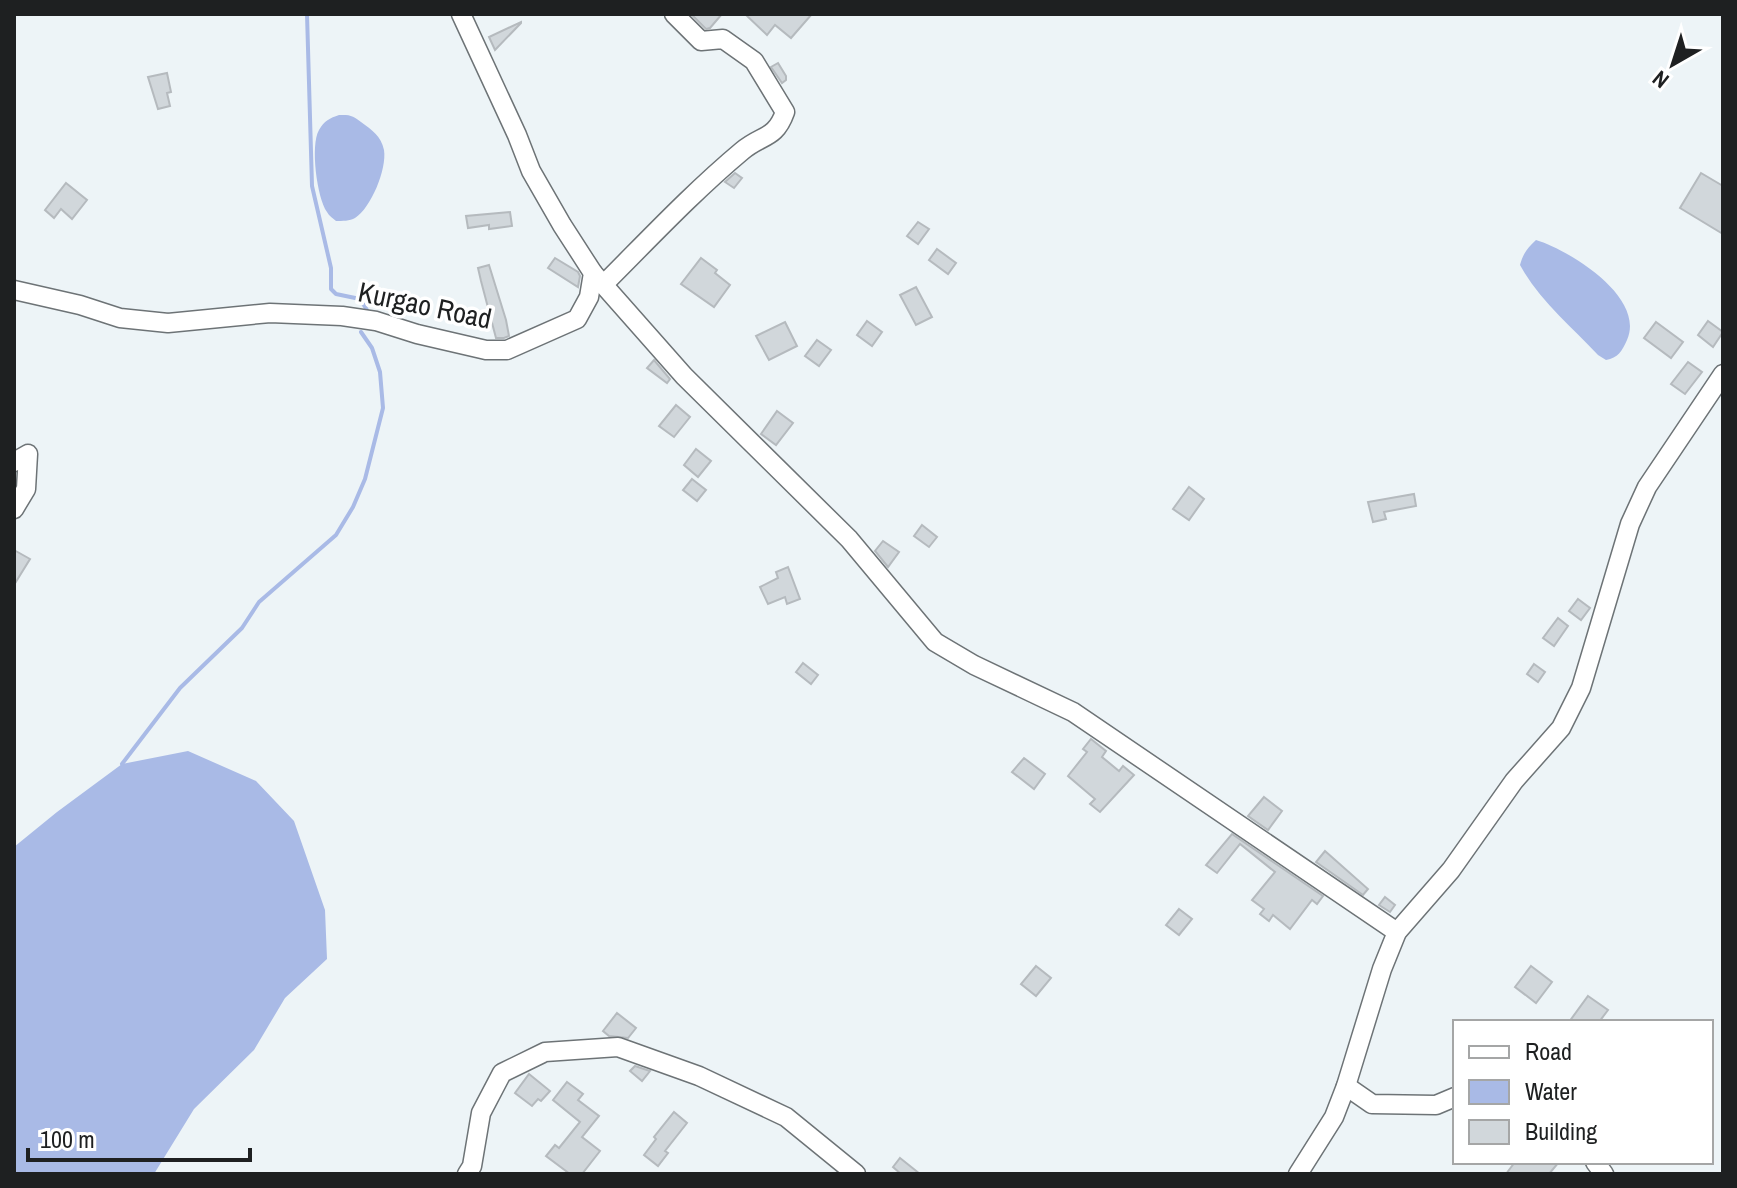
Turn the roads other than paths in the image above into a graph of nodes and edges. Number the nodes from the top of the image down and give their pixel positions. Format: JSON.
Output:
{"nodes":[{"id":1,"x":461,"y":14,"type":"edge"},
{"id":2,"x":674,"y":14,"type":"edge"},
{"id":3,"x":598,"y":278,"type":"junction"},
{"id":4,"x":14,"y":290,"type":"edge"},
{"id":5,"x":1723,"y":374,"type":"edge"},
{"id":6,"x":14,"y":462,"type":"edge"},
{"id":7,"x":14,"y":509,"type":"edge"},
{"id":8,"x":1397,"y":932,"type":"junction"},
{"id":9,"x":1346,"y":1086,"type":"junction"},
{"id":10,"x":1453,"y":1098,"type":"edge"},
{"id":11,"x":467,"y":1174,"type":"edge"},
{"id":12,"x":856,"y":1174,"type":"edge"},
{"id":13,"x":1298,"y":1174,"type":"edge"}],
"edges":[{"from":1,"to":3,"type":"street"},
{"from":2,"to":3,"type":"street"},
{"from":3,"to":4,"type":"street","name":"Kurgao Road"},
{"from":3,"to":8,"type":"street"},
{"from":5,"to":8,"type":"street"},
{"from":6,"to":7,"type":"street"},
{"from":8,"to":9,"type":"street"},
{"from":9,"to":10,"type":"street"},
{"from":9,"to":13,"type":"street"},
{"from":11,"to":12,"type":"street"}]}
